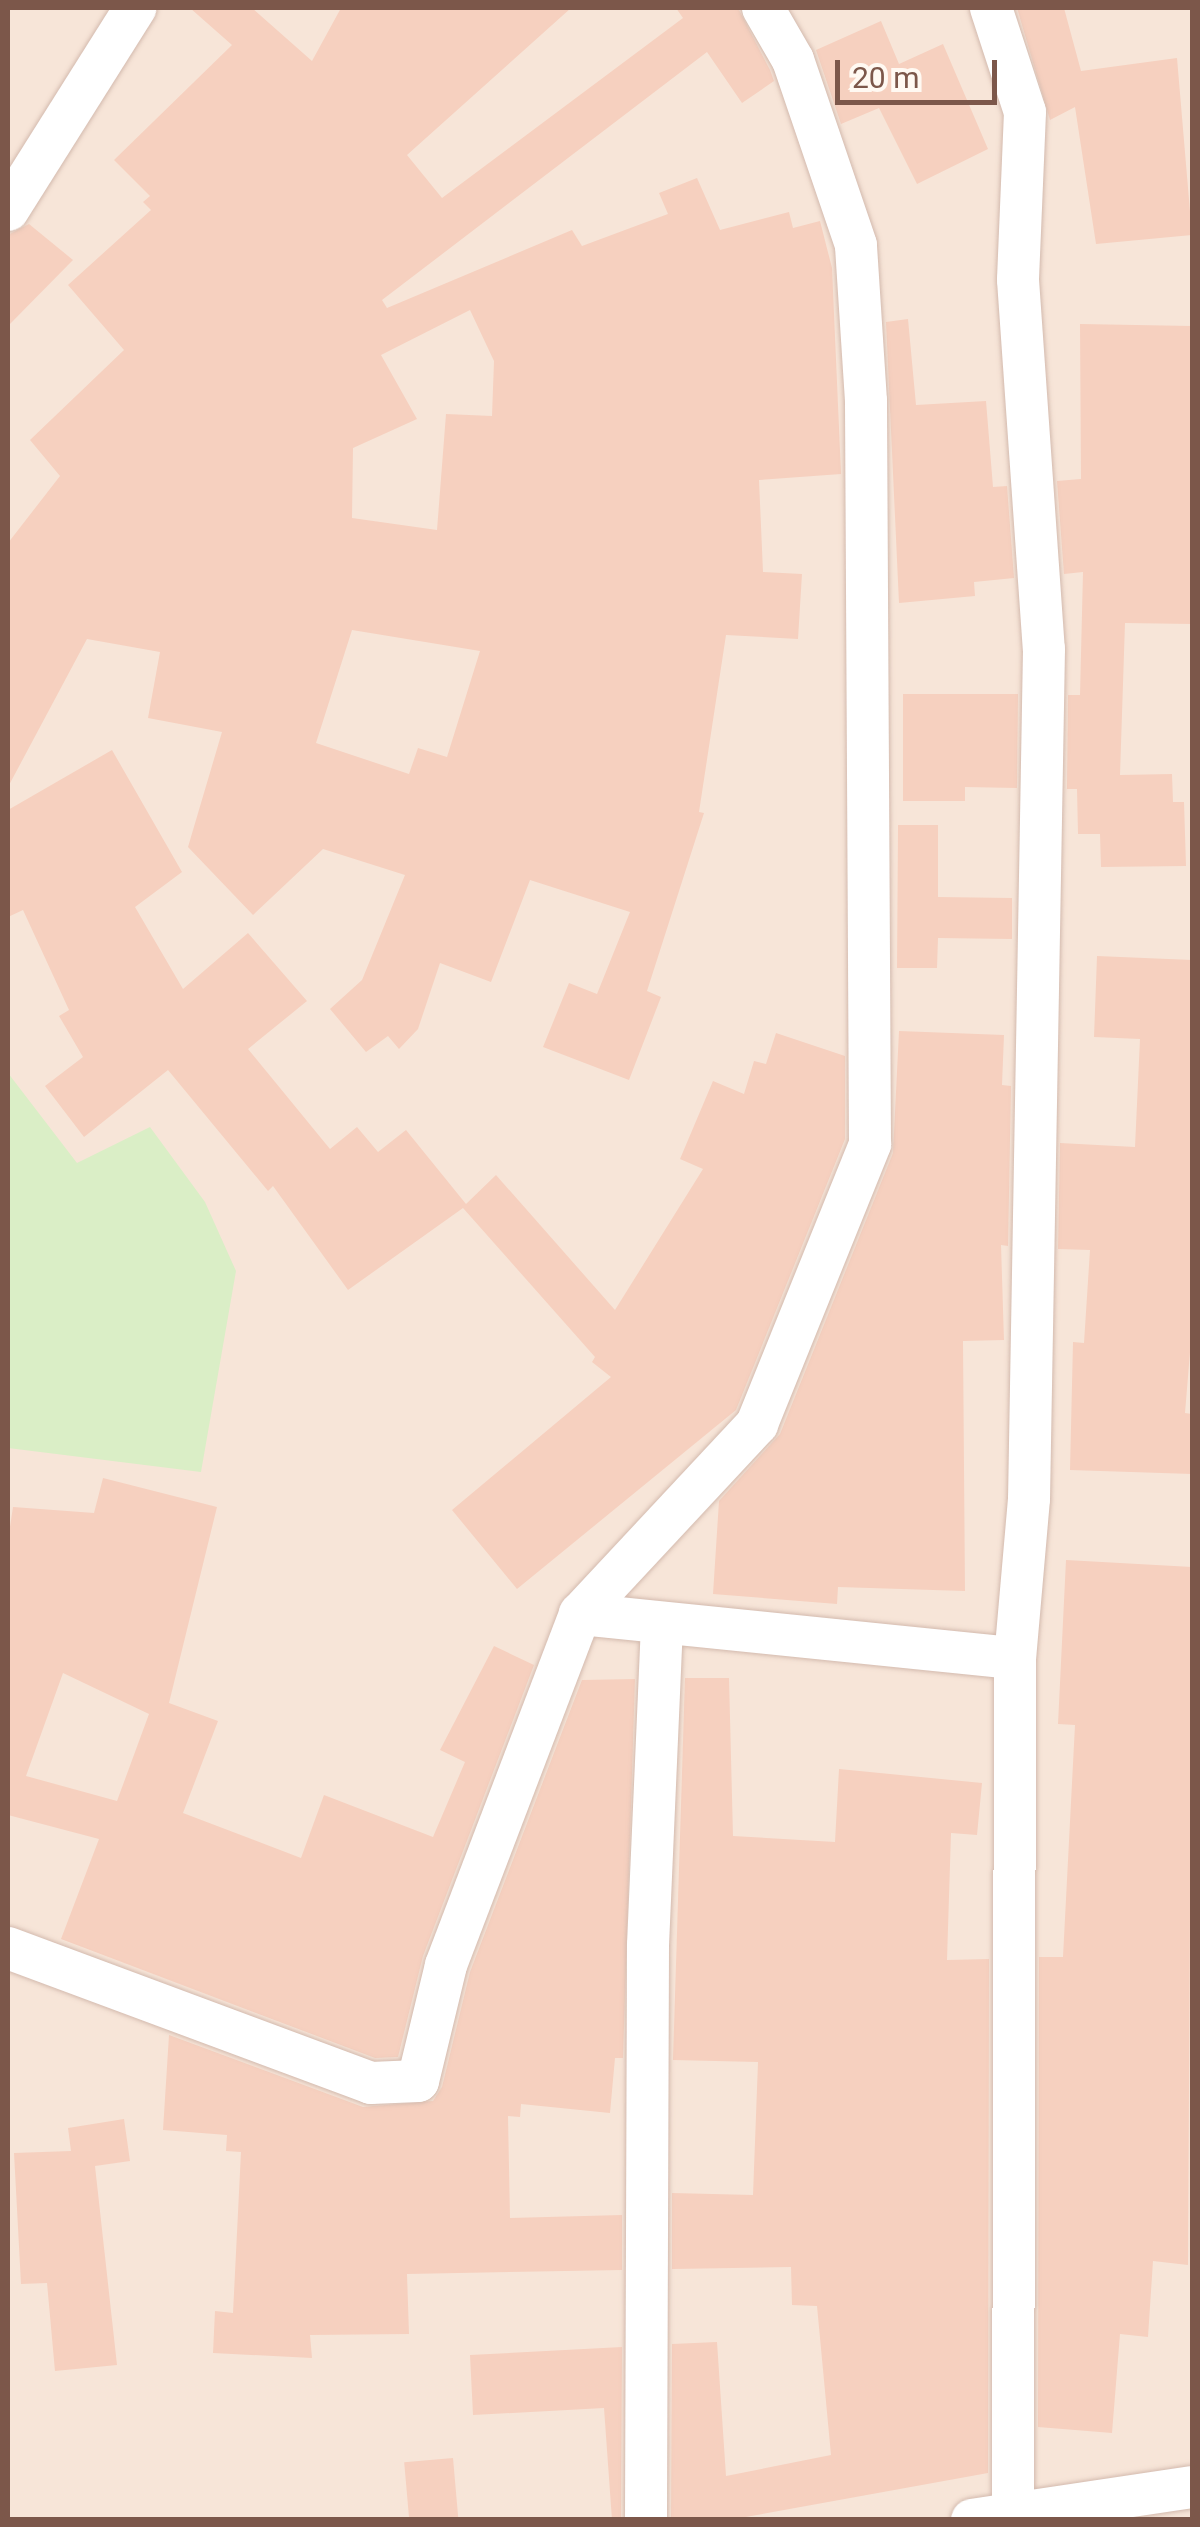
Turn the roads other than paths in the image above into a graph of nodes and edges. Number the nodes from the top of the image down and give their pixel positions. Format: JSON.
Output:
{"nodes":[{"id":1,"x":135,"y":8,"type":"edge"},
{"id":2,"x":763,"y":8,"type":"edge"},
{"id":3,"x":991,"y":8,"type":"edge"},
{"id":4,"x":8,"y":210,"type":"edge"},
{"id":5,"x":580,"y":1614,"type":"junction"},
{"id":6,"x":662,"y":1622,"type":"junction"},
{"id":7,"x":1015,"y":1658,"type":"junction"},
{"id":8,"x":8,"y":1948,"type":"edge"},
{"id":9,"x":1192,"y":2487,"type":"edge"},
{"id":10,"x":993,"y":2517,"type":"edge"},
{"id":11,"x":646,"y":2520,"type":"edge"}],
"edges":[{"from":1,"to":4,"type":"street"},
{"from":2,"to":5,"type":"street"},
{"from":3,"to":7,"type":"street"},
{"from":5,"to":6,"type":"street"},
{"from":5,"to":8,"type":"street"},
{"from":6,"to":7,"type":"street"},
{"from":6,"to":11,"type":"street"},
{"from":7,"to":10,"type":"street"},
{"from":9,"to":10,"type":"street"}]}
